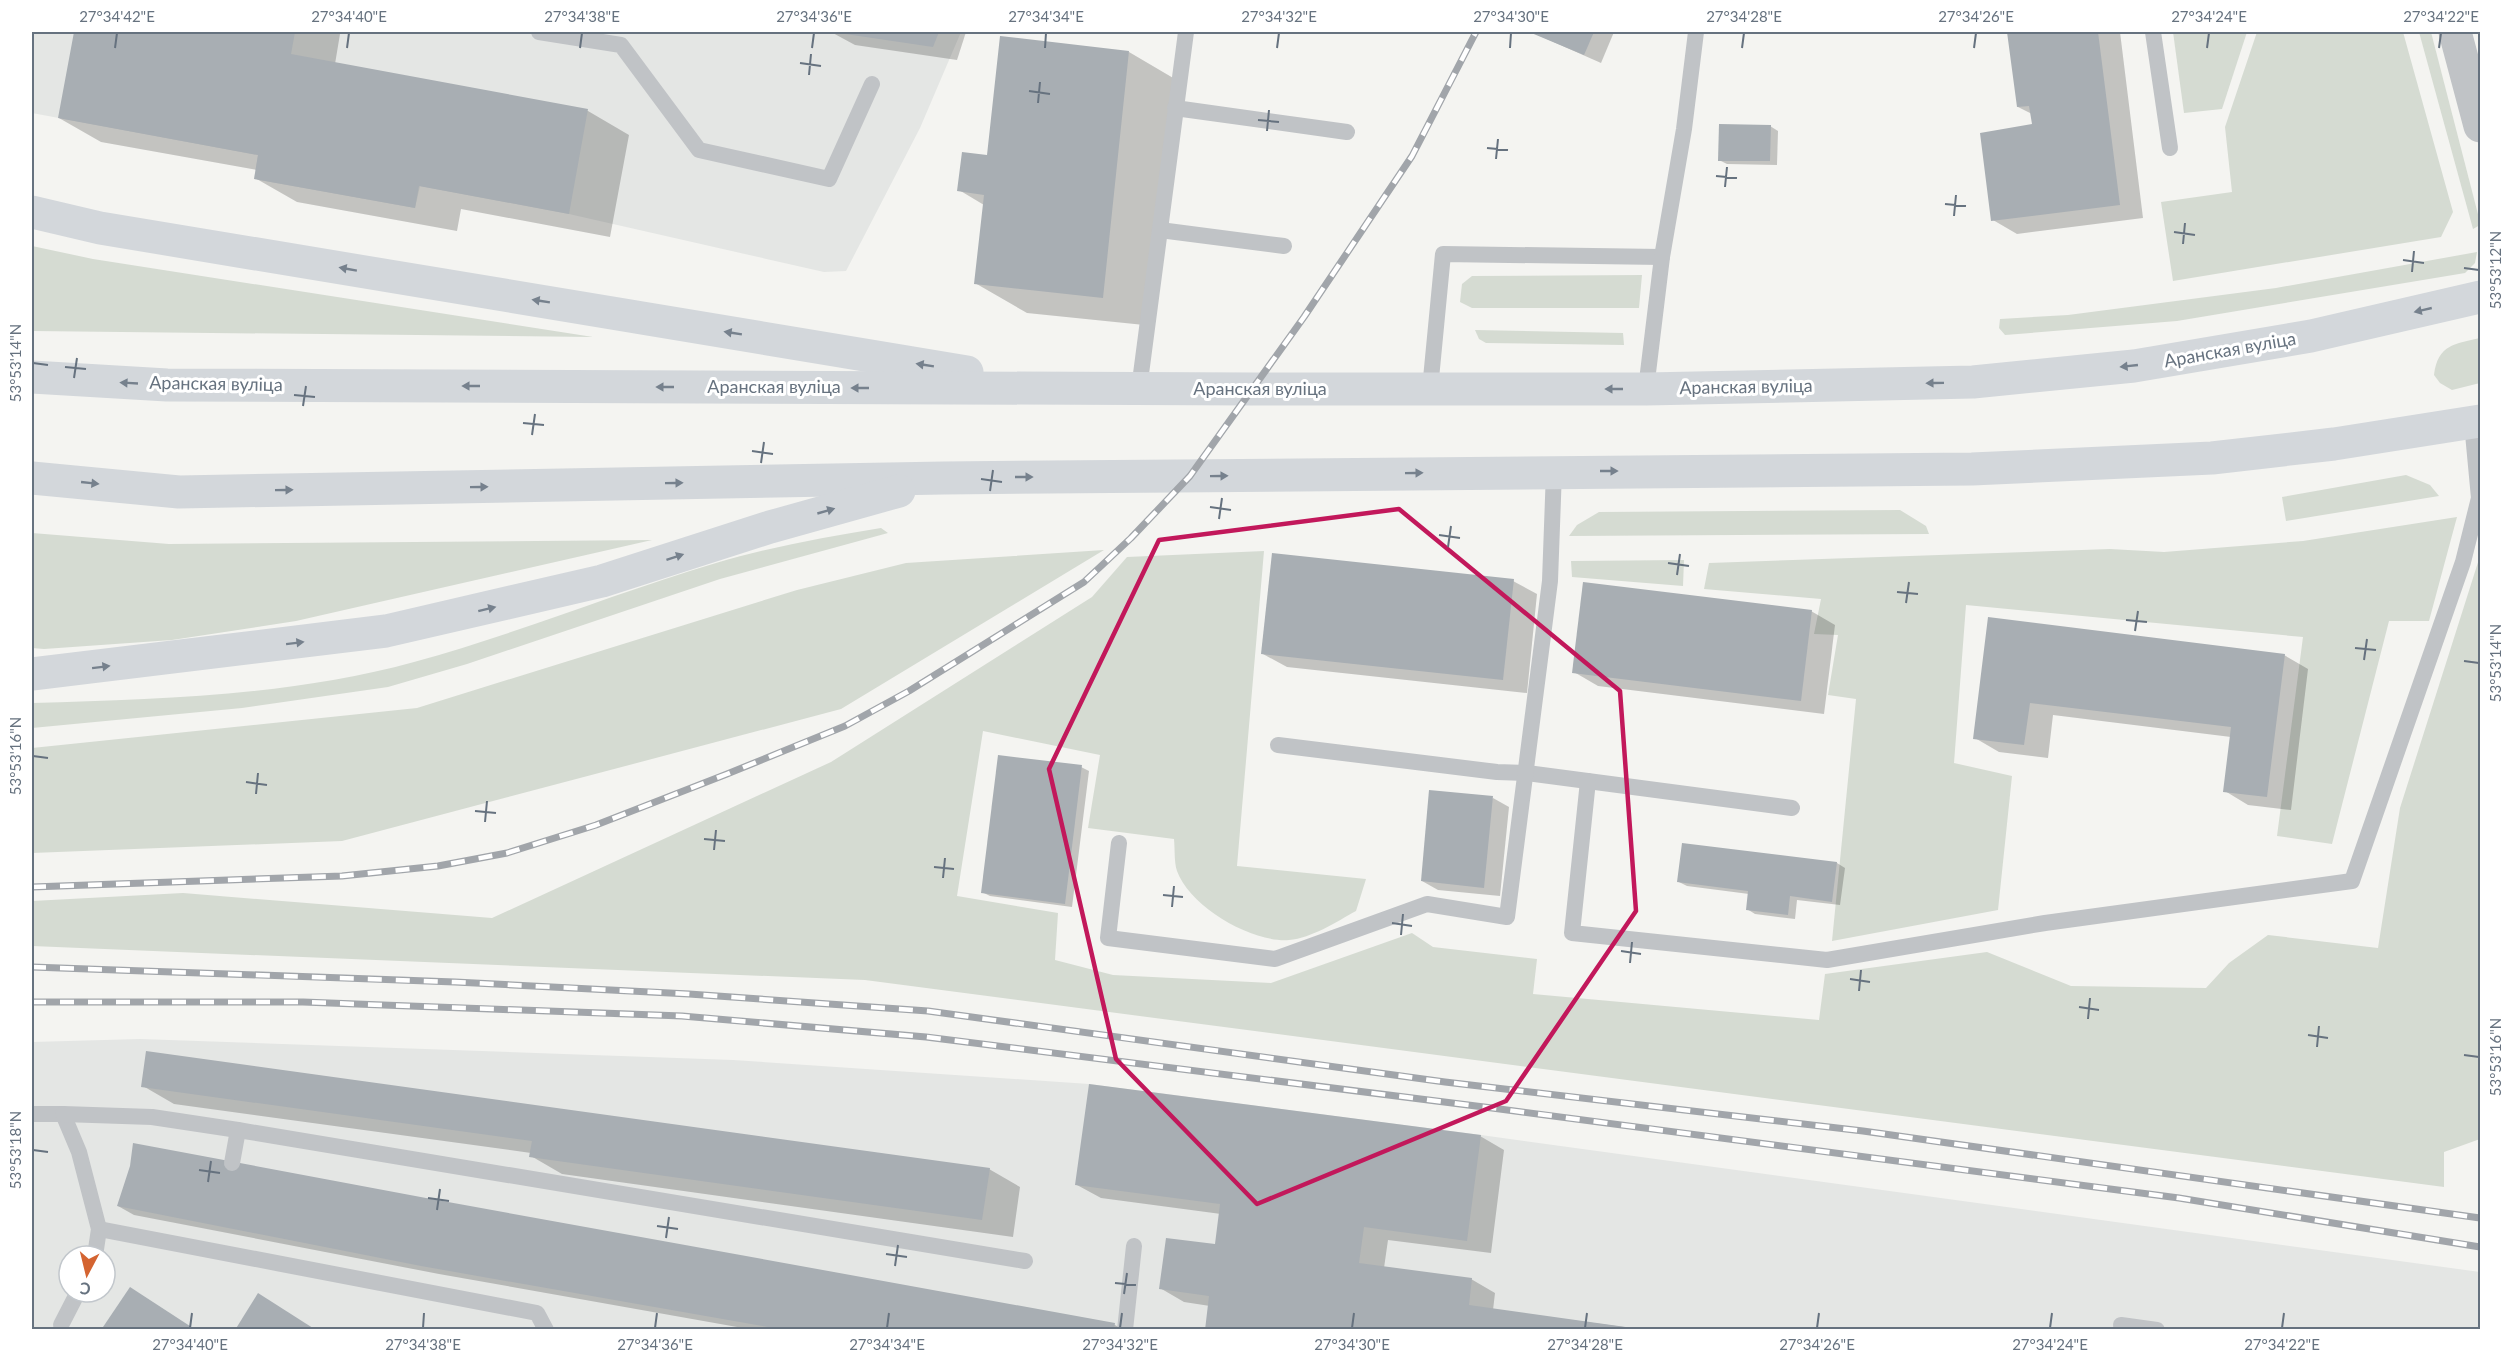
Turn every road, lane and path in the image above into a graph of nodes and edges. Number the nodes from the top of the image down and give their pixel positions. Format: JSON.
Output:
{"nodes":[{"id":1,"x":539,"y":32,"type":"edge"},
{"id":2,"x":1186,"y":32,"type":"edge"},
{"id":3,"x":1696,"y":32,"type":"edge"},
{"id":4,"x":2153,"y":32,"type":"edge"},
{"id":5,"x":2455,"y":32,"type":"edge"},
{"id":6,"x":872,"y":84,"type":"dead end"},
{"id":7,"x":1175,"y":108,"type":"junction"},
{"id":8,"x":2481,"y":126,"type":"edge"},
{"id":9,"x":1347,"y":132,"type":"dead end"},
{"id":10,"x":2170,"y":148,"type":"dead end"},
{"id":11,"x":32,"y":212,"type":"edge"},
{"id":12,"x":1160,"y":230,"type":"junction"},
{"id":13,"x":1284,"y":246,"type":"dead end"},
{"id":14,"x":1662,"y":257,"type":"junction"},
{"id":15,"x":2481,"y":297,"type":"edge"},
{"id":16,"x":32,"y":377,"type":"edge"},
{"id":17,"x":1646,"y":388,"type":"junction"},
{"id":18,"x":1066,"y":389,"type":"junction"},
{"id":19,"x":1139,"y":389,"type":"junction"},
{"id":20,"x":1430,"y":389,"type":"junction"},
{"id":21,"x":2476,"y":422,"type":"edge"},
{"id":22,"x":1554,"y":471,"type":"junction"},
{"id":23,"x":32,"y":477,"type":"edge"},
{"id":24,"x":944,"y":478,"type":"junction"},
{"id":25,"x":32,"y":674,"type":"edge"},
{"id":26,"x":1278,"y":745,"type":"dead end"},
{"id":27,"x":1527,"y":773,"type":"junction"},
{"id":28,"x":1588,"y":781,"type":"junction"},
{"id":29,"x":1792,"y":808,"type":"dead end"},
{"id":30,"x":1119,"y":843,"type":"dead end"},
{"id":31,"x":32,"y":1114,"type":"edge"},
{"id":32,"x":63,"y":1114,"type":"junction"},
{"id":33,"x":238,"y":1130,"type":"junction"},
{"id":34,"x":232,"y":1163,"type":"dead end"},
{"id":35,"x":99,"y":1229,"type":"junction"},
{"id":36,"x":97,"y":1244,"type":"edge"},
{"id":37,"x":1134,"y":1246,"type":"dead end"},
{"id":38,"x":1025,"y":1261,"type":"dead end"},
{"id":39,"x":72,"y":1304,"type":"edge"},
{"id":40,"x":61,"y":1325,"type":"dead end"},
{"id":41,"x":2121,"y":1325,"type":"dead end"},
{"id":42,"x":546,"y":1329,"type":"edge"},
{"id":43,"x":1125,"y":1329,"type":"edge"},
{"id":44,"x":2157,"y":1329,"type":"edge"}],
"edges":[{"from":1,"to":6,"type":"lane"},
{"from":2,"to":7,"type":"lane"},
{"from":3,"to":14,"type":"lane"},
{"from":4,"to":10,"type":"lane"},
{"from":5,"to":8,"type":"street"},
{"from":7,"to":9,"type":"lane"},
{"from":7,"to":12,"type":"lane"},
{"from":18,"to":11,"type":"main road","one_way":true},
{"from":12,"to":13,"type":"lane"},
{"from":12,"to":19,"type":"lane"},
{"from":14,"to":17,"type":"lane"},
{"from":14,"to":20,"type":"lane"},
{"from":15,"to":17,"type":"main road","name":"Аранская вуліца","one_way":true},
{"from":18,"to":16,"type":"main road","name":"Аранская вуліца","one_way":true},
{"from":17,"to":20,"type":"main road","name":"Аранская вуліца","one_way":true},
{"from":18,"to":19,"type":"main road","name":"Аранская вуліца"},
{"from":19,"to":20,"type":"main road","name":"Аранская вуліца"},
{"from":22,"to":21,"type":"main road","one_way":true},
{"from":21,"to":28,"type":"lane"},
{"from":24,"to":22,"type":"main road","one_way":true},
{"from":22,"to":27,"type":"lane"},
{"from":23,"to":24,"type":"main road","one_way":true},
{"from":25,"to":24,"type":"main road","one_way":true},
{"from":26,"to":27,"type":"lane"},
{"from":27,"to":28,"type":"lane"},
{"from":27,"to":30,"type":"lane"},
{"from":28,"to":29,"type":"lane"},
{"from":31,"to":32,"type":"lane"},
{"from":32,"to":33,"type":"lane"},
{"from":32,"to":35,"type":"lane"},
{"from":33,"to":34,"type":"lane"},
{"from":33,"to":38,"type":"lane"},
{"from":35,"to":36,"type":"lane"},
{"from":35,"to":42,"type":"lane"},
{"from":37,"to":43,"type":"lane"},
{"from":39,"to":40,"type":"lane"},
{"from":41,"to":44,"type":"lane"}]}
